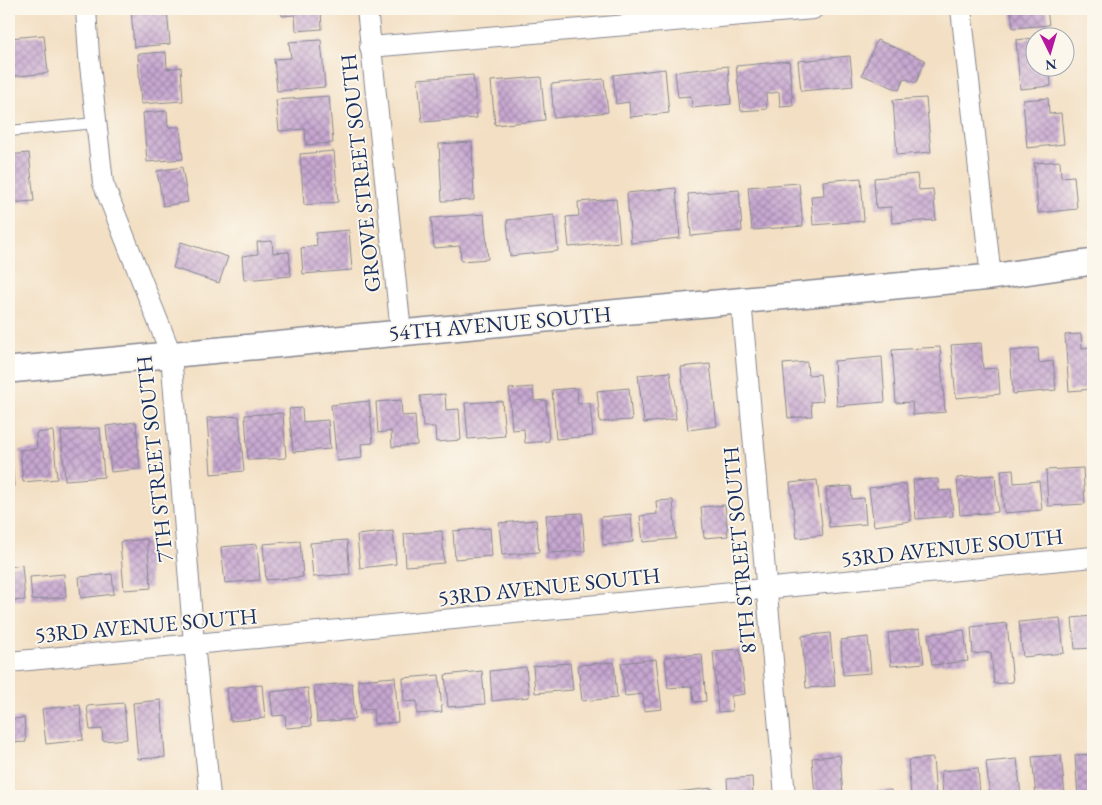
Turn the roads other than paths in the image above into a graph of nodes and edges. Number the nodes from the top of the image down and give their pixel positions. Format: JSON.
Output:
{"nodes":[{"id":1,"x":86,"y":9,"type":"edge"},
{"id":2,"x":367,"y":9,"type":"edge"},
{"id":3,"x":813,"y":9,"type":"edge"},
{"id":4,"x":961,"y":9,"type":"edge"},
{"id":5,"x":370,"y":47,"type":"junction"},
{"id":6,"x":96,"y":123,"type":"junction"},
{"id":7,"x":9,"y":131,"type":"edge"},
{"id":8,"x":1093,"y":262,"type":"edge"},
{"id":9,"x":1093,"y":276,"type":"edge"},
{"id":10,"x":991,"y":277,"type":"junction"},
{"id":11,"x":741,"y":300,"type":"junction"},
{"id":12,"x":400,"y":332,"type":"junction"},
{"id":13,"x":171,"y":354,"type":"junction"},
{"id":14,"x":9,"y":370,"type":"edge"},
{"id":15,"x":1093,"y":557,"type":"edge"},
{"id":16,"x":766,"y":589,"type":"junction"},
{"id":17,"x":194,"y":644,"type":"junction"},
{"id":18,"x":9,"y":662,"type":"edge"},
{"id":19,"x":210,"y":796,"type":"edge"},
{"id":20,"x":785,"y":796,"type":"edge"}],
"edges":[{"from":1,"to":6,"type":"street","name":"7TH STREET SOUTH"},
{"from":2,"to":5,"type":"street","name":"GROVE STREET SOUTH"},
{"from":3,"to":5,"type":"street"},
{"from":4,"to":10,"type":"street"},
{"from":5,"to":12,"type":"street","name":"GROVE STREET SOUTH"},
{"from":6,"to":7,"type":"lane"},
{"from":6,"to":13,"type":"street","name":"7TH STREET SOUTH"},
{"from":8,"to":10,"type":"street","name":"54TH AVENUE SOUTH"},
{"from":9,"to":10,"type":"street","name":"54TH AVENUE SOUTH"},
{"from":10,"to":11,"type":"street","name":"54TH AVENUE SOUTH"},
{"from":11,"to":12,"type":"street","name":"54TH AVENUE SOUTH"},
{"from":11,"to":16,"type":"street","name":"8TH STREET SOUTH"},
{"from":12,"to":13,"type":"street","name":"54TH AVENUE SOUTH"},
{"from":13,"to":14,"type":"street","name":"54TH AVENUE SOUTH"},
{"from":13,"to":17,"type":"street","name":"7TH STREET SOUTH"},
{"from":15,"to":16,"type":"street","name":"53RD AVENUE SOUTH"},
{"from":16,"to":17,"type":"street","name":"53RD AVENUE SOUTH"},
{"from":16,"to":20,"type":"street","name":"8TH STREET SOUTH"},
{"from":17,"to":18,"type":"street","name":"53RD AVENUE SOUTH"},
{"from":17,"to":19,"type":"street","name":"7TH STREET SOUTH"}]}
